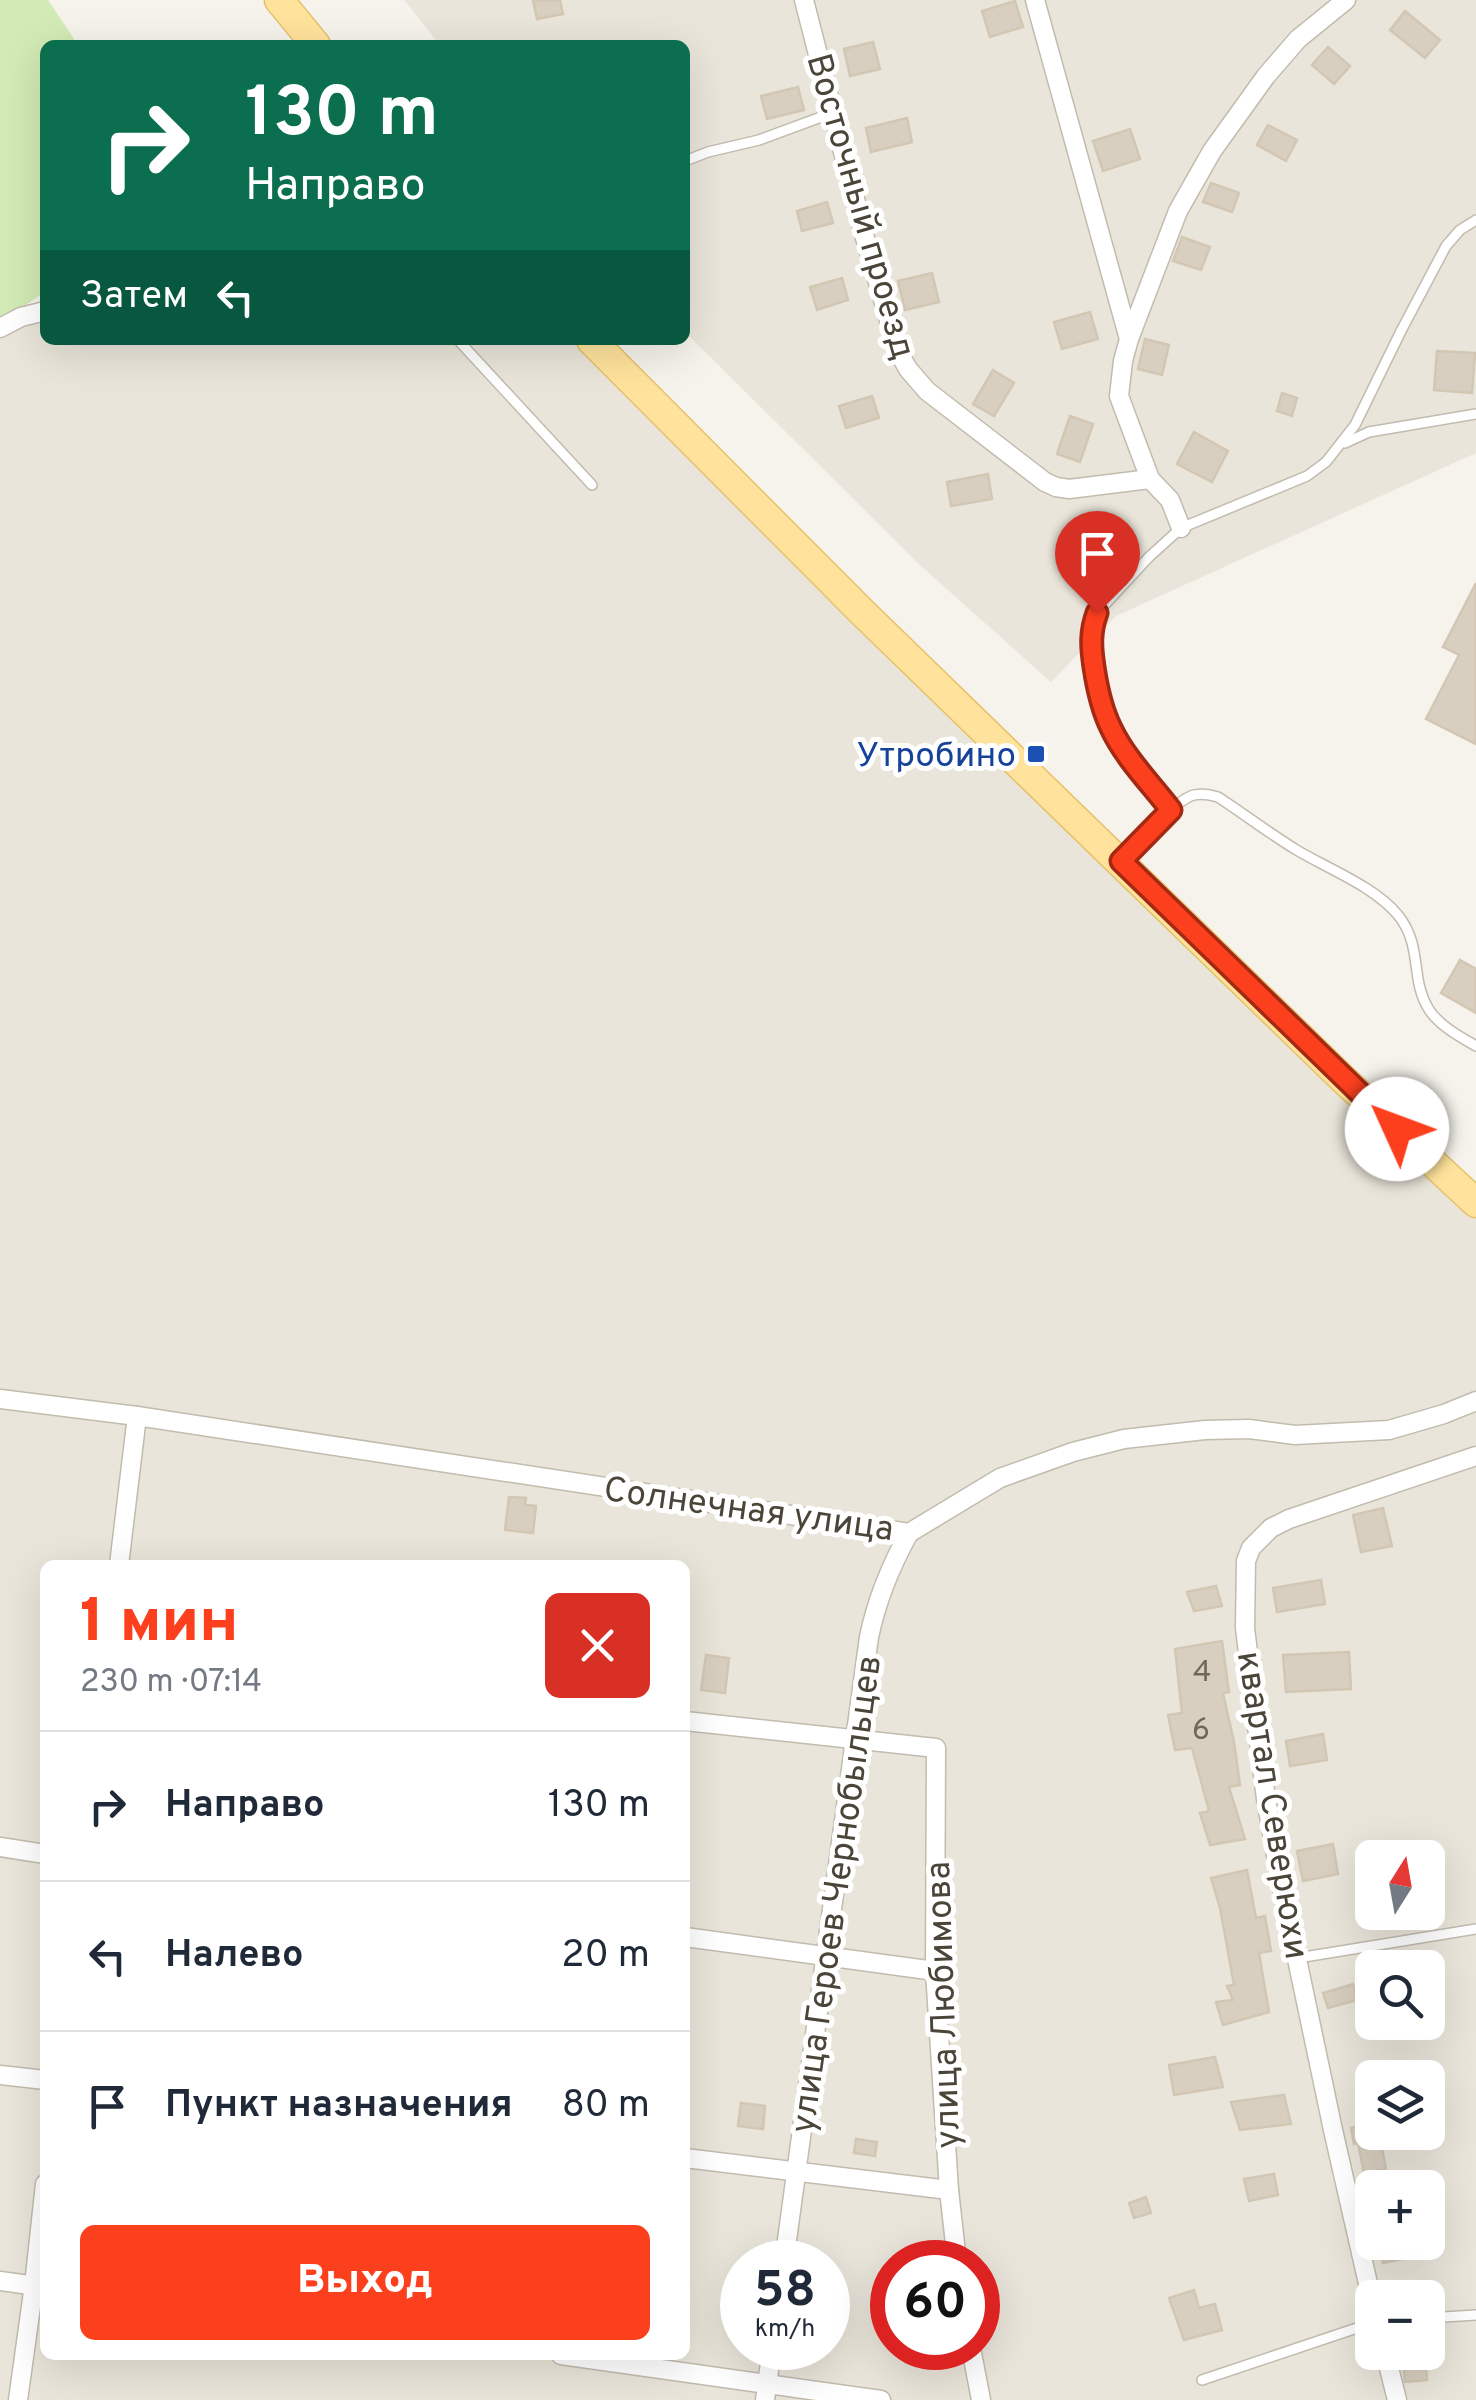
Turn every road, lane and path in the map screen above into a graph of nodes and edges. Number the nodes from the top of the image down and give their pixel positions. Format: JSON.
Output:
{"nodes":[{"id":1,"x":279,"y":0,"type":"edge"},
{"id":2,"x":804,"y":0,"type":"edge"},
{"id":3,"x":1034,"y":0,"type":"edge"},
{"id":4,"x":1346,"y":0,"type":"edge"},
{"id":5,"x":312,"y":40,"type":"edge"},
{"id":6,"x":832,"y":113,"type":"junction"},
{"id":7,"x":690,"y":159,"type":"edge"},
{"id":8,"x":1476,"y":220,"type":"edge"},
{"id":9,"x":40,"y":312,"type":"edge"},
{"id":10,"x":0,"y":328,"type":"edge"},
{"id":11,"x":1129,"y":339,"type":"junction"},
{"id":12,"x":463,"y":345,"type":"edge"},
{"id":13,"x":595,"y":345,"type":"edge"},
{"id":14,"x":1476,"y":414,"type":"edge"},
{"id":15,"x":1343,"y":444,"type":"junction"},
{"id":16,"x":1150,"y":479,"type":"junction"},
{"id":17,"x":592,"y":485,"type":"dead end"},
{"id":18,"x":1181,"y":528,"type":"junction"},
{"id":19,"x":1171,"y":810,"type":"junction"},
{"id":20,"x":1121,"y":861,"type":"junction"},
{"id":21,"x":1476,"y":1046,"type":"edge"},
{"id":22,"x":1476,"y":1203,"type":"edge"},
{"id":23,"x":0,"y":1399,"type":"edge"},
{"id":24,"x":1476,"y":1401,"type":"edge"},
{"id":25,"x":137,"y":1416,"type":"junction"},
{"id":26,"x":1476,"y":1456,"type":"edge"},
{"id":27,"x":908,"y":1533,"type":"junction"},
{"id":28,"x":120,"y":1560,"type":"edge"},
{"id":29,"x":690,"y":1721,"type":"edge"},
{"id":30,"x":854,"y":1739,"type":"junction"},
{"id":31,"x":0,"y":1848,"type":"edge"},
{"id":32,"x":40,"y":1853,"type":"edge"},
{"id":33,"x":1476,"y":1929,"type":"edge"},
{"id":34,"x":690,"y":1937,"type":"edge"},
{"id":35,"x":828,"y":1955,"type":"junction"},
{"id":36,"x":1298,"y":1958,"type":"junction"},
{"id":37,"x":935,"y":1970,"type":"junction"},
{"id":38,"x":0,"y":2075,"type":"edge"},
{"id":39,"x":40,"y":2079,"type":"edge"},
{"id":40,"x":690,"y":2159,"type":"edge"},
{"id":41,"x":797,"y":2171,"type":"junction"},
{"id":42,"x":949,"y":2190,"type":"junction"},
{"id":43,"x":787,"y":2240,"type":"edge"},
{"id":44,"x":954,"y":2240,"type":"edge"},
{"id":45,"x":1367,"y":2280,"type":"edge"},
{"id":46,"x":0,"y":2281,"type":"edge"},
{"id":47,"x":40,"y":2286,"type":"edge"},
{"id":48,"x":1476,"y":2315,"type":"edge"},
{"id":49,"x":1445,"y":2317,"type":"edge"},
{"id":50,"x":1355,"y":2329,"type":"edge"},
{"id":51,"x":589,"y":2360,"type":"edge"},
{"id":52,"x":975,"y":2370,"type":"edge"},
{"id":53,"x":1390,"y":2370,"type":"edge"},
{"id":54,"x":1202,"y":2380,"type":"dead end"},
{"id":55,"x":766,"y":2391,"type":"edge"},
{"id":56,"x":18,"y":2400,"type":"edge"},
{"id":57,"x":882,"y":2400,"type":"edge"},
{"id":58,"x":981,"y":2400,"type":"edge"},
{"id":59,"x":1397,"y":2400,"type":"edge"}],
"edges":[{"from":1,"to":5,"type":"main road"},
{"from":2,"to":6,"type":"street","name":"Восточный проезд"},
{"from":3,"to":11,"type":"street"},
{"from":4,"to":11,"type":"street"},
{"from":6,"to":7,"type":"lane"},
{"from":6,"to":16,"type":"street","name":"Восточный проезд"},
{"from":8,"to":15,"type":"lane"},
{"from":9,"to":10,"type":"street"},
{"from":11,"to":16,"type":"street"},
{"from":12,"to":17,"type":"lane"},
{"from":13,"to":20,"type":"main road"},
{"from":14,"to":15,"type":"lane"},
{"from":15,"to":18,"type":"lane"},
{"from":16,"to":18,"type":"street"},
{"from":18,"to":19,"type":"lane"},
{"from":19,"to":20,"type":"lane"},
{"from":19,"to":21,"type":"lane"},
{"from":20,"to":22,"type":"main road"},
{"from":23,"to":25,"type":"street","name":"Солнечная улица"},
{"from":24,"to":27,"type":"street","name":"Солнечная улица"},
{"from":25,"to":27,"type":"street","name":"Солнечная улица"},
{"from":25,"to":28,"type":"street"},
{"from":26,"to":36,"type":"street","name":"квартал Северюхи"},
{"from":27,"to":30,"type":"street","name":"улица Героев Чернобыльцев"},
{"from":29,"to":30,"type":"street"},
{"from":30,"to":35,"type":"street","name":"улица Героев Чернобыльцев"},
{"from":30,"to":37,"type":"street","name":"улица Любимова"},
{"from":31,"to":32,"type":"street"},
{"from":33,"to":36,"type":"lane"},
{"from":34,"to":35,"type":"street"},
{"from":35,"to":37,"type":"street"},
{"from":35,"to":41,"type":"street","name":"улица Героев Чернобыльцев"},
{"from":36,"to":45,"type":"street","name":"квартал Северюхи"},
{"from":37,"to":42,"type":"street","name":"улица Любимова"},
{"from":38,"to":39,"type":"street"},
{"from":40,"to":41,"type":"street"},
{"from":41,"to":42,"type":"street"},
{"from":41,"to":43,"type":"street","name":"улица Героев Чернобыльцев"},
{"from":42,"to":44,"type":"street","name":"улица Любимова"},
{"from":46,"to":47,"type":"street"},
{"from":47,"to":56,"type":"street"},
{"from":48,"to":49,"type":"lane"},
{"from":50,"to":54,"type":"lane"},
{"from":51,"to":55,"type":"street"},
{"from":52,"to":58,"type":"street"},
{"from":53,"to":59,"type":"street"},
{"from":55,"to":57,"type":"street"}]}
